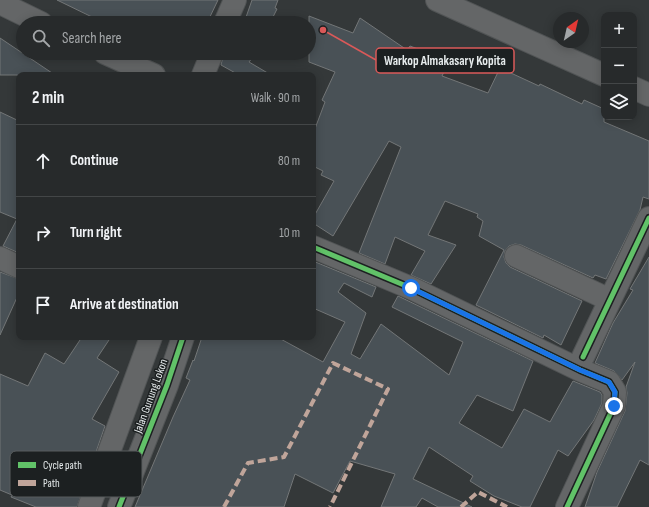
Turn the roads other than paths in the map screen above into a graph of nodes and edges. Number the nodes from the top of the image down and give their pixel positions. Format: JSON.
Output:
{"nodes":[{"id":1,"x":235,"y":0,"type":"edge"},
{"id":2,"x":437,"y":0,"type":"edge"},
{"id":3,"x":0,"y":3,"type":"edge"},
{"id":4,"x":27,"y":16,"type":"edge"},
{"id":5,"x":228,"y":16,"type":"edge"},
{"id":6,"x":209,"y":60,"type":"edge"},
{"id":7,"x":116,"y":63,"type":"edge"},
{"id":8,"x":144,"y":72,"type":"edge"},
{"id":9,"x":204,"y":72,"type":"edge"},
{"id":10,"x":601,"y":74,"type":"edge"},
{"id":11,"x":637,"y":89,"type":"edge"},
{"id":12,"x":649,"y":95,"type":"edge"},
{"id":13,"x":649,"y":218,"type":"edge"},
{"id":14,"x":316,"y":248,"type":"edge"},
{"id":15,"x":516,"y":256,"type":"dead end"},
{"id":16,"x":0,"y":258,"type":"edge"},
{"id":17,"x":16,"y":266,"type":"edge"},
{"id":18,"x":610,"y":300,"type":"junction"},
{"id":19,"x":151,"y":340,"type":"edge"},
{"id":20,"x":182,"y":340,"type":"edge"},
{"id":21,"x":584,"y":357,"type":"dead end"},
{"id":22,"x":110,"y":451,"type":"edge"},
{"id":23,"x":141,"y":451,"type":"edge"},
{"id":24,"x":93,"y":497,"type":"edge"},
{"id":25,"x":123,"y":497,"type":"edge"},
{"id":26,"x":89,"y":507,"type":"edge"},
{"id":27,"x":119,"y":507,"type":"edge"},
{"id":28,"x":568,"y":507,"type":"edge"}],
"edges":[{"from":1,"to":5,"type":"street"},
{"from":2,"to":10,"type":"street"},
{"from":3,"to":4,"type":"street"},
{"from":6,"to":9,"type":"street"},
{"from":7,"to":8,"type":"street"},
{"from":11,"to":12,"type":"street"},
{"from":13,"to":18,"type":"street"},
{"from":14,"to":28,"type":"street"},
{"from":15,"to":18,"type":"street"},
{"from":16,"to":17,"type":"street"},
{"from":18,"to":21,"type":"street"},
{"from":19,"to":22,"type":"street","name":"Jalan Gunung Lokon"},
{"from":20,"to":23,"type":"street","name":"Jalan Gunung Lokon"},
{"from":24,"to":26,"type":"street","name":"Jalan Gunung Lokon"},
{"from":25,"to":27,"type":"street","name":"Jalan Gunung Lokon"}]}
